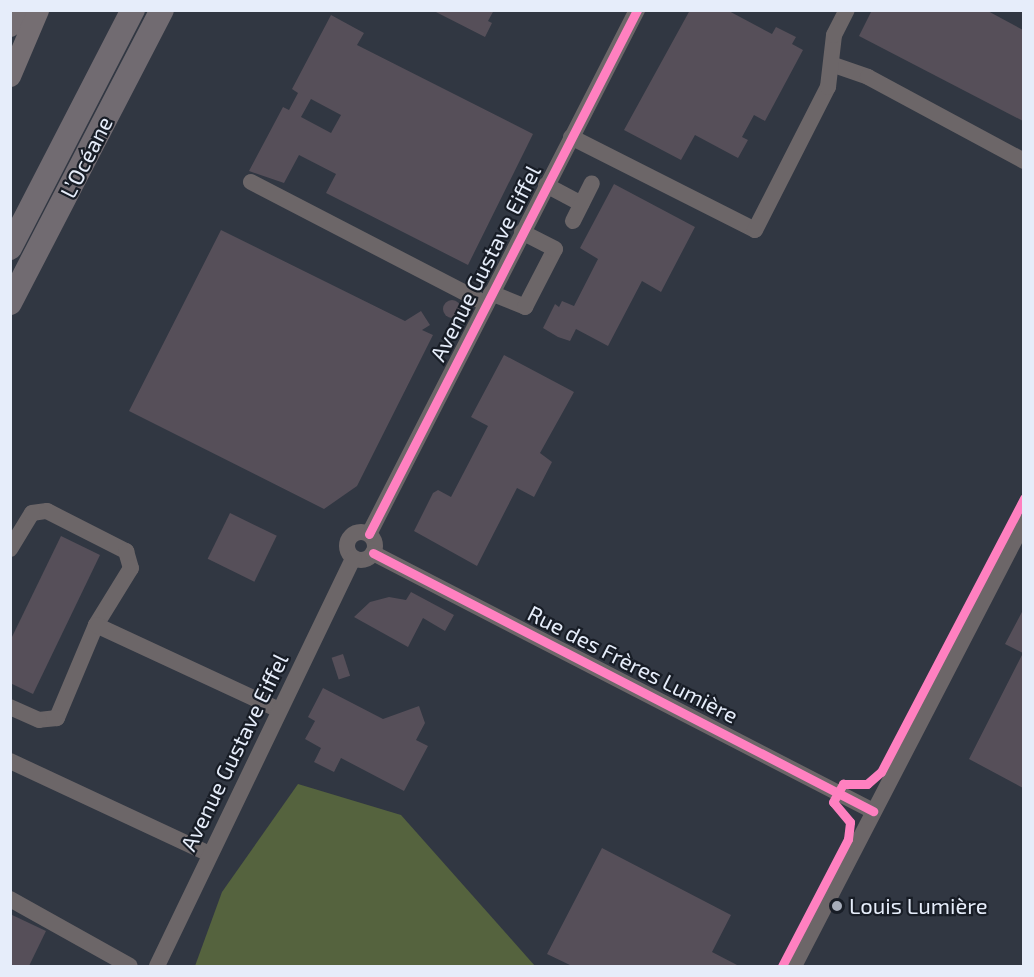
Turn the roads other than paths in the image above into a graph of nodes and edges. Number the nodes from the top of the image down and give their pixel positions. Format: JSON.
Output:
{"nodes":[{"id":1,"x":17,"y":10,"type":"edge"},
{"id":2,"x":38,"y":10,"type":"edge"},
{"id":3,"x":134,"y":10,"type":"edge"},
{"id":4,"x":162,"y":10,"type":"edge"},
{"id":5,"x":637,"y":10,"type":"edge"},
{"id":6,"x":847,"y":10,"type":"edge"},
{"id":7,"x":10,"y":26,"type":"edge"},
{"id":8,"x":831,"y":64,"type":"junction"},
{"id":9,"x":10,"y":76,"type":"edge"},
{"id":10,"x":571,"y":136,"type":"junction"},
{"id":11,"x":1023,"y":161,"type":"edge"},
{"id":12,"x":251,"y":182,"type":"dead end"},
{"id":13,"x":592,"y":183,"type":"dead end"},
{"id":14,"x":546,"y":185,"type":"junction"},
{"id":15,"x":581,"y":204,"type":"junction"},
{"id":16,"x":573,"y":221,"type":"dead end"},
{"id":17,"x":522,"y":232,"type":"junction"},
{"id":18,"x":10,"y":248,"type":"edge"},
{"id":19,"x":488,"y":299,"type":"junction"},
{"id":20,"x":10,"y":303,"type":"edge"},
{"id":21,"x":1023,"y":522,"type":"edge"},
{"id":22,"x":369,"y":534,"type":"junction"},
{"id":23,"x":10,"y":549,"type":"edge"},
{"id":24,"x":374,"y":553,"type":"junction"},
{"id":25,"x":353,"y":558,"type":"junction"},
{"id":26,"x":96,"y":625,"type":"junction"},
{"id":27,"x":10,"y":707,"type":"edge"},
{"id":28,"x":279,"y":710,"type":"junction"},
{"id":29,"x":10,"y":761,"type":"edge"},
{"id":30,"x":873,"y":811,"type":"junction"},
{"id":31,"x":209,"y":854,"type":"junction"},
{"id":32,"x":10,"y":899,"type":"edge"},
{"id":33,"x":130,"y":966,"type":"edge"},
{"id":34,"x":156,"y":966,"type":"edge"},
{"id":35,"x":794,"y":966,"type":"edge"}],
"edges":[{"from":1,"to":7,"type":"main road"},
{"from":2,"to":9,"type":"main road"},
{"from":3,"to":18,"type":"highway","name":"L’Océane"},
{"from":4,"to":20,"type":"highway","name":"L’Océane"},
{"from":5,"to":10,"type":"street","name":"Avenue Gustave Eiffel"},
{"from":6,"to":8,"type":"street"},
{"from":8,"to":10,"type":"street"},
{"from":8,"to":11,"type":"street"},
{"from":10,"to":14,"type":"street","name":"Avenue Gustave Eiffel"},
{"from":12,"to":19,"type":"street"},
{"from":13,"to":15,"type":"street"},
{"from":14,"to":15,"type":"street"},
{"from":14,"to":17,"type":"street","name":"Avenue Gustave Eiffel"},
{"from":15,"to":16,"type":"street"},
{"from":17,"to":19,"type":"street","name":"Avenue Gustave Eiffel"},
{"from":17,"to":19,"type":"street"},
{"from":19,"to":22,"type":"street","name":"Avenue Gustave Eiffel"},
{"from":21,"to":30,"type":"street"},
{"from":22,"to":24,"type":"street"},
{"from":22,"to":25,"type":"street"},
{"from":23,"to":26,"type":"street"},
{"from":24,"to":25,"type":"street"},
{"from":24,"to":30,"type":"street","name":"Rue des Frères Lumière"},
{"from":25,"to":28,"type":"street","name":"Avenue Gustave Eiffel"},
{"from":26,"to":27,"type":"street"},
{"from":26,"to":28,"type":"street"},
{"from":28,"to":31,"type":"street","name":"Avenue Gustave Eiffel"},
{"from":29,"to":31,"type":"street"},
{"from":30,"to":35,"type":"street"},
{"from":31,"to":34,"type":"street","name":"Avenue Gustave Eiffel"},
{"from":32,"to":33,"type":"street"}]}
